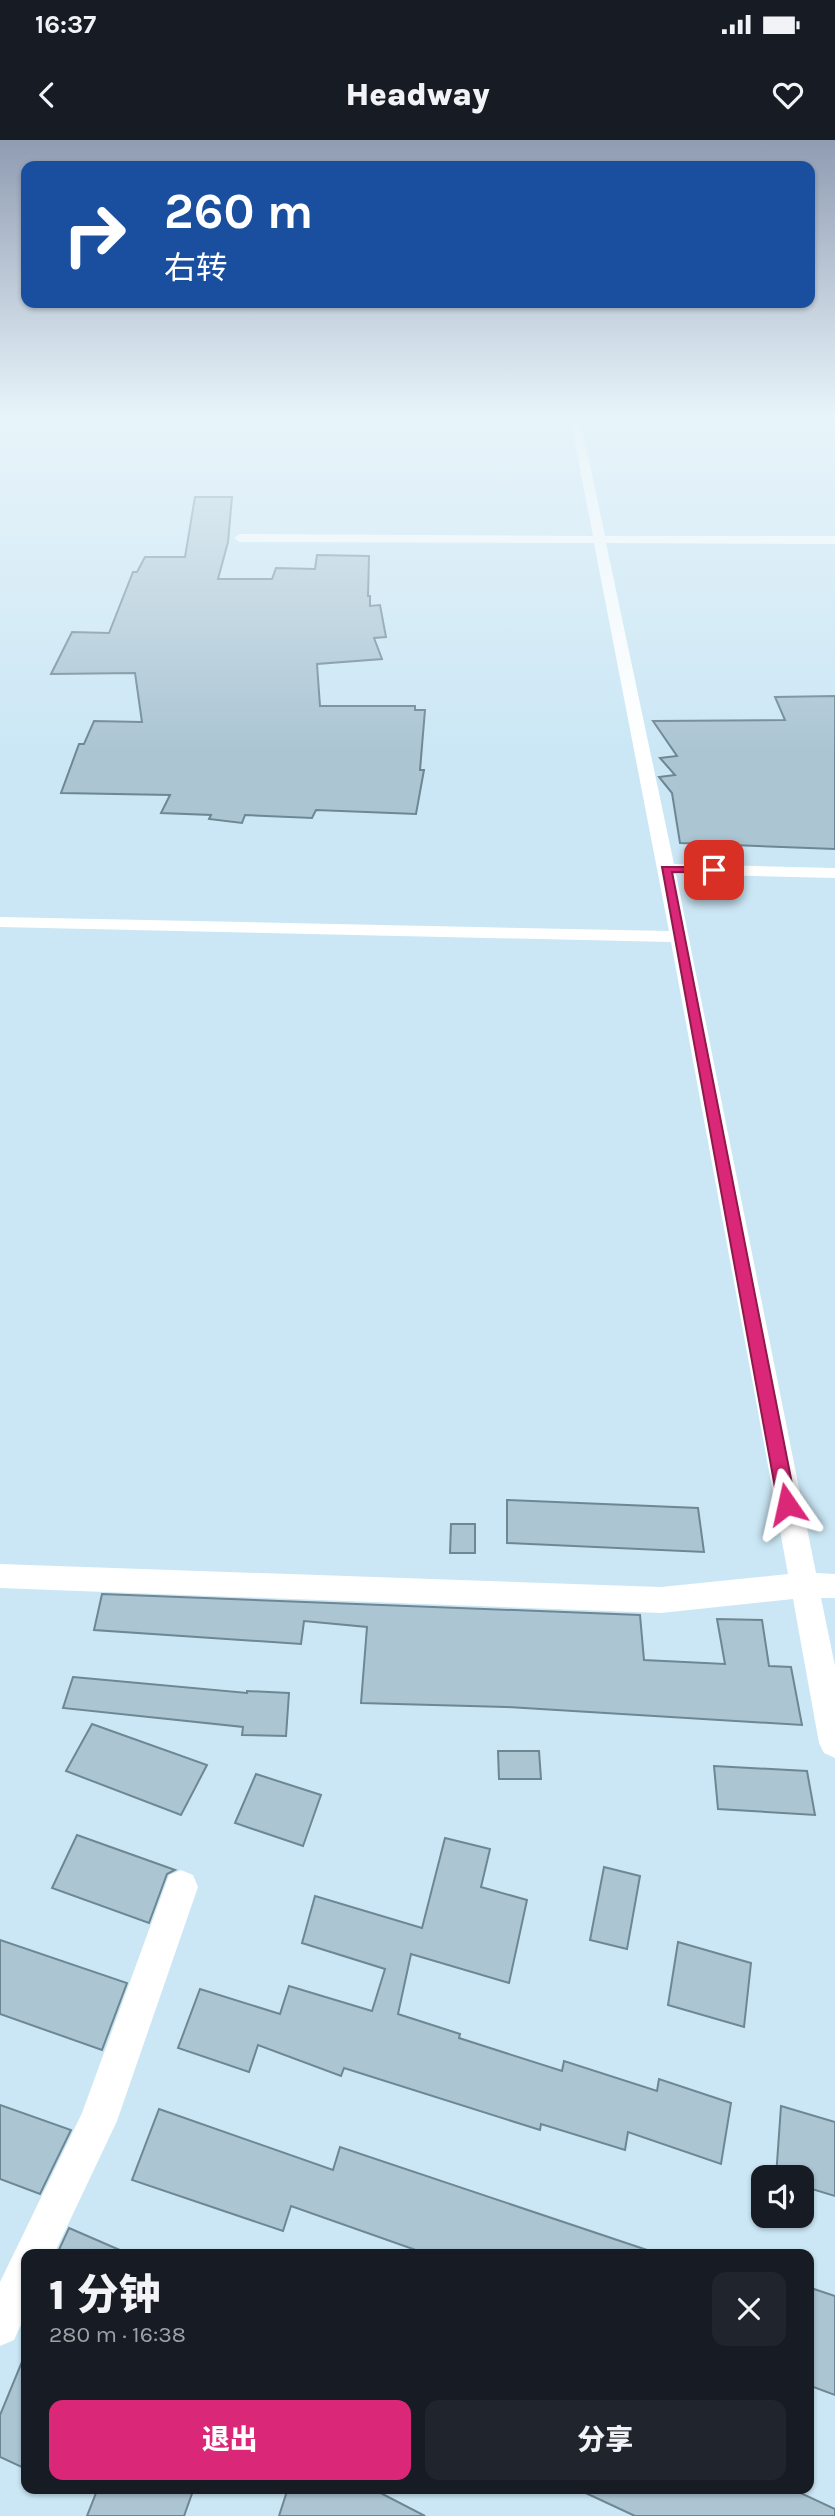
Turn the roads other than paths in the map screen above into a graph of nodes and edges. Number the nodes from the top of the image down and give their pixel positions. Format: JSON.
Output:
{"nodes":[{"id":1,"x":598,"y":529,"type":"edge"},
{"id":2,"x":240,"y":538,"type":"dead end"},
{"id":3,"x":600,"y":539,"type":"junction"},
{"id":4,"x":835,"y":540,"type":"edge"},
{"id":5,"x":666,"y":869,"type":"junction"},
{"id":6,"x":835,"y":873,"type":"edge"},
{"id":7,"x":0,"y":922,"type":"edge"},
{"id":8,"x":679,"y":937,"type":"junction"},
{"id":9,"x":0,"y":1576,"type":"edge"},
{"id":10,"x":803,"y":1585,"type":"junction"},
{"id":11,"x":835,"y":1586,"type":"edge"},
{"id":12,"x":835,"y":1743,"type":"edge"},
{"id":13,"x":181,"y":1887,"type":"dead end"},
{"id":14,"x":36,"y":2249,"type":"edge"},
{"id":15,"x":21,"y":2282,"type":"edge"},
{"id":16,"x":0,"y":2326,"type":"edge"}],
"edges":[{"from":1,"to":3,"type":"street"},
{"from":2,"to":3,"type":"street"},
{"from":3,"to":4,"type":"street"},
{"from":3,"to":5,"type":"street"},
{"from":5,"to":6,"type":"street"},
{"from":5,"to":8,"type":"street"},
{"from":7,"to":8,"type":"street"},
{"from":8,"to":10,"type":"street"},
{"from":9,"to":10,"type":"street"},
{"from":10,"to":11,"type":"street"},
{"from":10,"to":12,"type":"street"},
{"from":13,"to":14,"type":"street"},
{"from":15,"to":16,"type":"street"}]}
